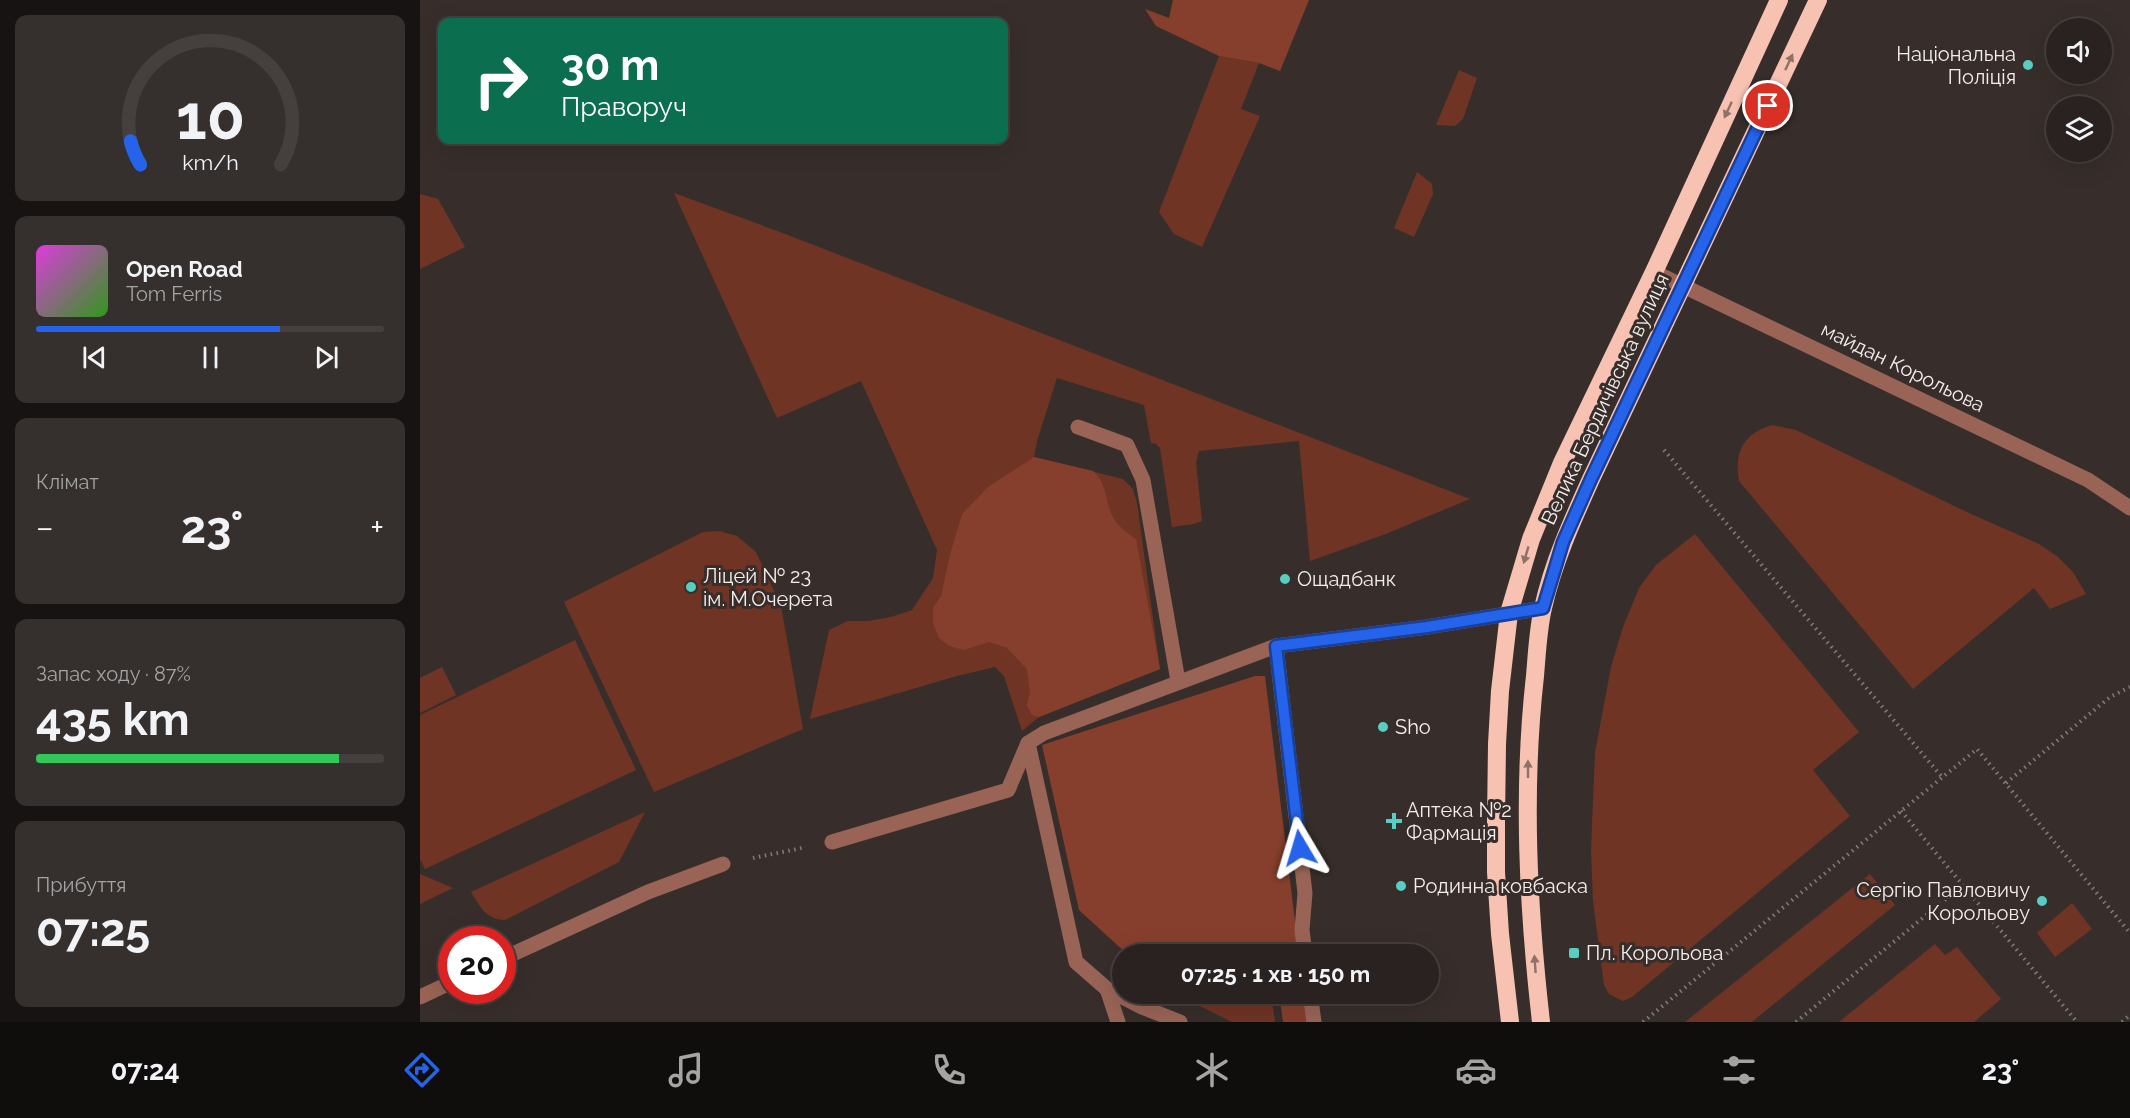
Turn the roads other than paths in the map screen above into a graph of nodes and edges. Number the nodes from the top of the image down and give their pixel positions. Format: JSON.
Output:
{"nodes":[{"id":1,"x":1779,"y":0,"type":"edge"},
{"id":2,"x":1818,"y":0,"type":"edge"},
{"id":3,"x":1654,"y":272,"type":"junction"},
{"id":4,"x":1683,"y":286,"type":"junction"},
{"id":5,"x":1078,"y":427,"type":"dead end"},
{"id":6,"x":2130,"y":508,"type":"edge"},
{"id":7,"x":1543,"y":608,"type":"junction"},
{"id":8,"x":1509,"y":614,"type":"junction"},
{"id":9,"x":1276,"y":646,"type":"junction"},
{"id":10,"x":1178,"y":681,"type":"junction"},
{"id":11,"x":1028,"y":744,"type":"junction"},
{"id":12,"x":832,"y":842,"type":"road end"},
{"id":13,"x":723,"y":864,"type":"road end"},
{"id":14,"x":1304,"y":944,"type":"edge"},
{"id":15,"x":516,"y":953,"type":"edge"},
{"id":16,"x":438,"y":989,"type":"edge"},
{"id":17,"x":1107,"y":989,"type":"junction"},
{"id":18,"x":420,"y":997,"type":"edge"},
{"id":19,"x":1312,"y":1004,"type":"edge"},
{"id":20,"x":1118,"y":1022,"type":"edge"},
{"id":21,"x":1180,"y":1022,"type":"edge"},
{"id":22,"x":1314,"y":1022,"type":"edge"},
{"id":23,"x":1510,"y":1022,"type":"edge"},
{"id":24,"x":1541,"y":1022,"type":"edge"}],
"edges":[{"from":1,"to":3,"type":"highway","name":"Велика Бердичівська вулиця","one_way":true},
{"from":4,"to":2,"type":"highway","name":"Велика Бердичівська вулиця","one_way":true},
{"from":3,"to":4,"type":"street","name":"майдан Корольова"},
{"from":3,"to":8,"type":"highway","name":"Велика Бердичівська вулиця","one_way":true},
{"from":4,"to":6,"type":"street","name":"майдан Корольова"},
{"from":4,"to":7,"type":"highway","name":"Велика Бердичівська вулиця"},
{"from":5,"to":10,"type":"street"},
{"from":7,"to":8,"type":"street"},
{"from":24,"to":7,"type":"highway","name":"Велика Бердичівська вулиця","one_way":true},
{"from":8,"to":9,"type":"street"},
{"from":8,"to":23,"type":"highway","name":"Велика Бердичівська вулиця"},
{"from":9,"to":10,"type":"street"},
{"from":9,"to":14,"type":"street"},
{"from":10,"to":11,"type":"street"},
{"from":11,"to":12,"type":"street"},
{"from":11,"to":17,"type":"street"},
{"from":13,"to":15,"type":"street"},
{"from":16,"to":18,"type":"street"},
{"from":17,"to":20,"type":"street"},
{"from":17,"to":21,"type":"street"},
{"from":19,"to":22,"type":"street"}]}
